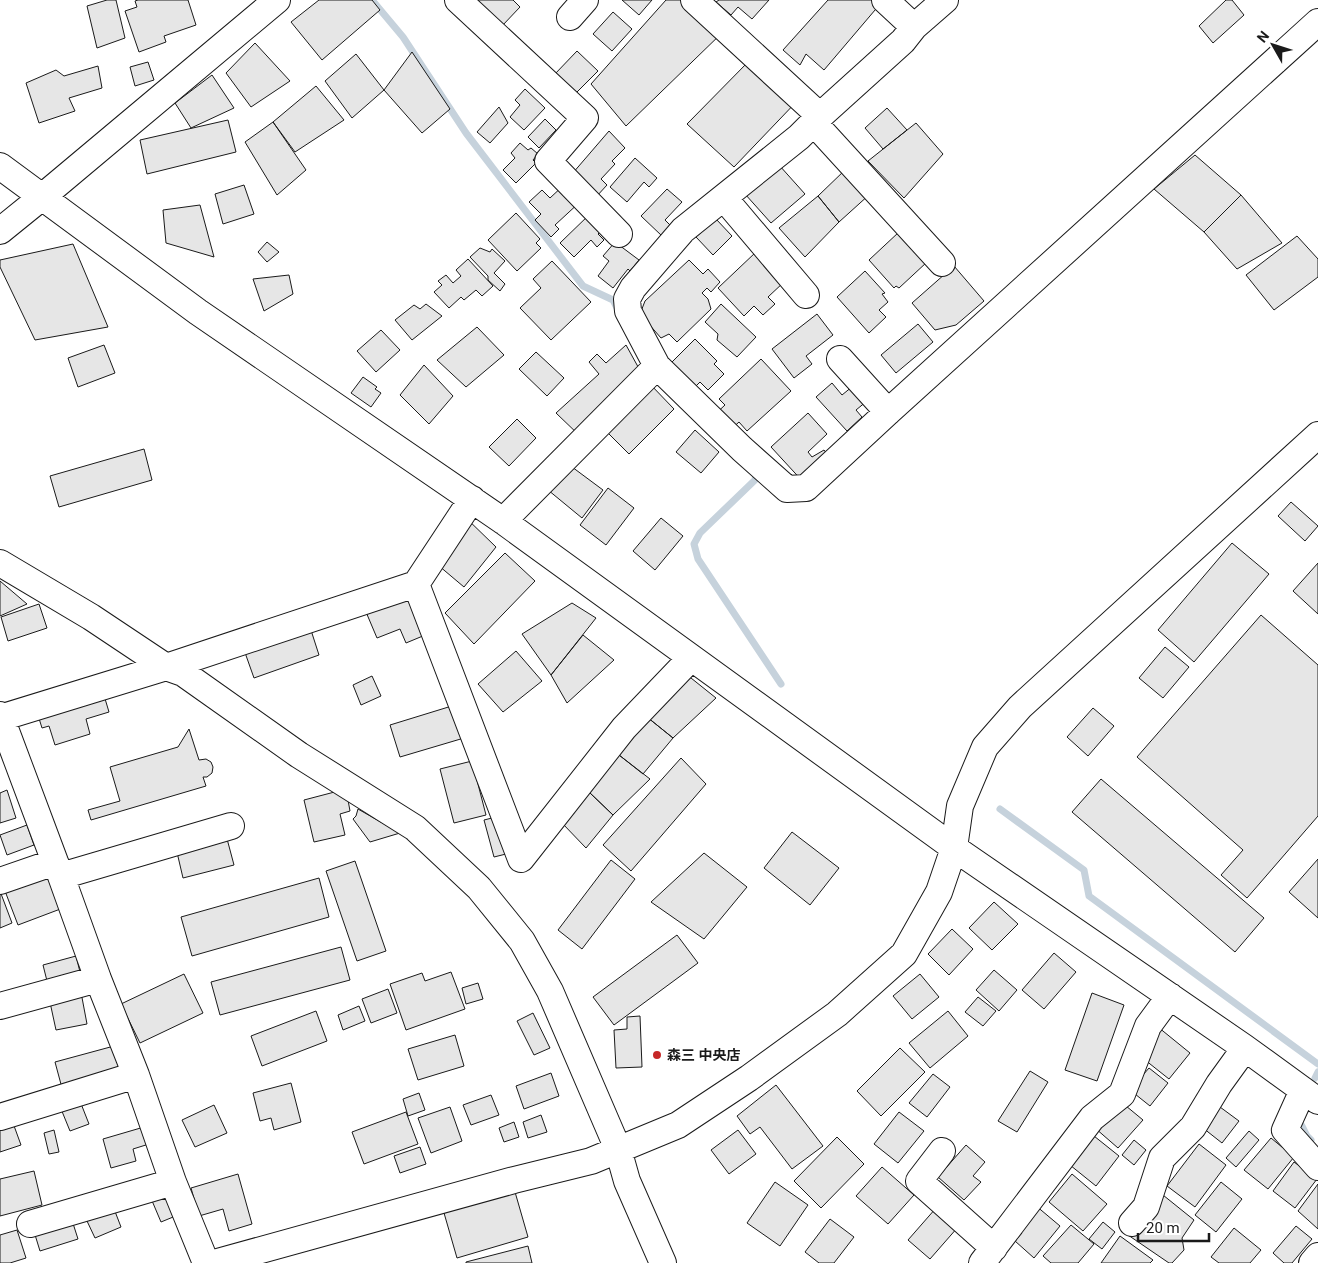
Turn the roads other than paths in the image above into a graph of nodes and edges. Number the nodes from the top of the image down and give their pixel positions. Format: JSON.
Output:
{"nodes":[{"id":1,"x":277,"y":0,"type":"edge"},
{"id":2,"x":458,"y":0,"type":"edge"},
{"id":3,"x":885,"y":0,"type":"edge"},
{"id":4,"x":945,"y":0,"type":"edge"},
{"id":5,"x":698,"y":1,"type":"edge"},
{"id":6,"x":1318,"y":22,"type":"edge"},
{"id":7,"x":914,"y":28,"type":"junction"},
{"id":8,"x":817,"y":119,"type":"junction"},
{"id":9,"x":0,"y":166,"type":"edge"},
{"id":10,"x":42,"y":198,"type":"junction"},
{"id":11,"x":724,"y":198,"type":"junction"},
{"id":12,"x":0,"y":231,"type":"edge"},
{"id":13,"x":619,"y":234,"type":"dead end"},
{"id":14,"x":942,"y":263,"type":"dead end"},
{"id":15,"x":806,"y":295,"type":"dead end"},
{"id":16,"x":840,"y":359,"type":"dead end"},
{"id":17,"x":653,"y":370,"type":"junction"},
{"id":18,"x":888,"y":412,"type":"junction"},
{"id":19,"x":1318,"y":435,"type":"edge"},
{"id":20,"x":472,"y":499,"type":"junction"},
{"id":21,"x":503,"y":521,"type":"junction"},
{"id":22,"x":0,"y":563,"type":"edge"},
{"id":23,"x":416,"y":584,"type":"junction"},
{"id":24,"x":691,"y":658,"type":"junction"},
{"id":25,"x":166,"y":667,"type":"junction"},
{"id":26,"x":0,"y":717,"type":"edge"},
{"id":27,"x":231,"y":826,"type":"dead end"},
{"id":28,"x":954,"y":848,"type":"junction"},
{"id":29,"x":58,"y":869,"type":"junction"},
{"id":30,"x":0,"y":880,"type":"edge"},
{"id":31,"x":98,"y":979,"type":"junction"},
{"id":32,"x":1170,"y":996,"type":"junction"},
{"id":33,"x":0,"y":1006,"type":"edge"},
{"id":34,"x":1245,"y":1048,"type":"junction"},
{"id":35,"x":136,"y":1075,"type":"junction"},
{"id":36,"x":1310,"y":1095,"type":"edge"},
{"id":37,"x":0,"y":1117,"type":"edge"},
{"id":38,"x":618,"y":1149,"type":"junction"},
{"id":39,"x":942,"y":1151,"type":"dead end"},
{"id":40,"x":1318,"y":1167,"type":"edge"},
{"id":41,"x":173,"y":1182,"type":"junction"},
{"id":42,"x":1132,"y":1223,"type":"dead end"},
{"id":43,"x":30,"y":1224,"type":"dead end"},
{"id":44,"x":988,"y":1255,"type":"edge"},
{"id":45,"x":1318,"y":1256,"type":"edge"},
{"id":46,"x":206,"y":1263,"type":"edge"},
{"id":47,"x":214,"y":1263,"type":"edge"},
{"id":48,"x":663,"y":1263,"type":"edge"},
{"id":49,"x":1312,"y":1263,"type":"edge"}],
"edges":[{"from":1,"to":10,"type":"street"},
{"from":2,"to":13,"type":"street"},
{"from":3,"to":7,"type":"street"},
{"from":4,"to":7,"type":"street"},
{"from":5,"to":8,"type":"street"},
{"from":6,"to":18,"type":"street"},
{"from":7,"to":8,"type":"street"},
{"from":8,"to":11,"type":"street"},
{"from":8,"to":14,"type":"street"},
{"from":9,"to":10,"type":"street"},
{"from":10,"to":12,"type":"street"},
{"from":10,"to":20,"type":"street"},
{"from":11,"to":15,"type":"street"},
{"from":11,"to":17,"type":"street"},
{"from":16,"to":18,"type":"street"},
{"from":17,"to":18,"type":"street"},
{"from":17,"to":21,"type":"street"},
{"from":19,"to":28,"type":"street"},
{"from":20,"to":21,"type":"street"},
{"from":20,"to":23,"type":"street"},
{"from":21,"to":24,"type":"street"},
{"from":22,"to":25,"type":"street"},
{"from":23,"to":24,"type":"street"},
{"from":23,"to":25,"type":"street"},
{"from":24,"to":28,"type":"street"},
{"from":25,"to":26,"type":"street"},
{"from":25,"to":38,"type":"street"},
{"from":26,"to":29,"type":"street"},
{"from":27,"to":29,"type":"street"},
{"from":28,"to":32,"type":"street"},
{"from":28,"to":38,"type":"street"},
{"from":29,"to":30,"type":"street"},
{"from":29,"to":31,"type":"street"},
{"from":31,"to":33,"type":"street"},
{"from":31,"to":35,"type":"street"},
{"from":32,"to":34,"type":"street"},
{"from":32,"to":44,"type":"street"},
{"from":34,"to":36,"type":"street"},
{"from":34,"to":42,"type":"street"},
{"from":35,"to":37,"type":"street"},
{"from":35,"to":41,"type":"street"},
{"from":36,"to":40,"type":"street"},
{"from":38,"to":47,"type":"street"},
{"from":38,"to":48,"type":"street"},
{"from":39,"to":44,"type":"street"},
{"from":41,"to":43,"type":"street"},
{"from":41,"to":46,"type":"street"},
{"from":45,"to":49,"type":"street"}]}
